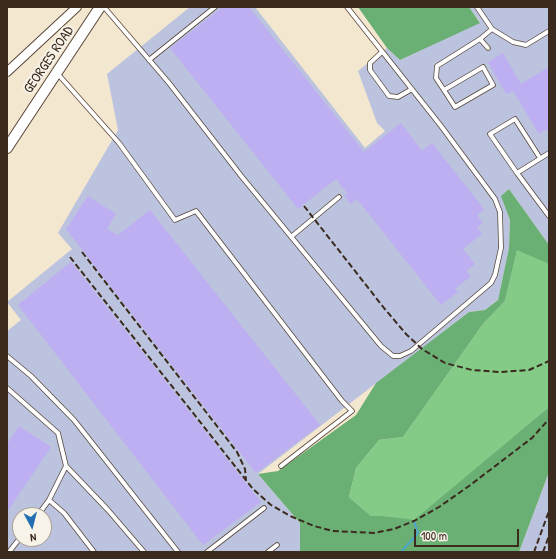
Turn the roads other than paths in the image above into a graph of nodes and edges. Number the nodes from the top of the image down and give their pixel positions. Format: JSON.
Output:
{"nodes":[{"id":1,"x":77,"y":7,"type":"edge"},
{"id":2,"x":100,"y":7,"type":"edge"},
{"id":3,"x":104,"y":7,"type":"edge"},
{"id":4,"x":215,"y":7,"type":"edge"},
{"id":5,"x":347,"y":7,"type":"edge"},
{"id":6,"x":477,"y":7,"type":"edge"},
{"id":7,"x":492,"y":29,"type":"junction"},
{"id":8,"x":549,"y":31,"type":"edge"},
{"id":9,"x":480,"y":39,"type":"junction"},
{"id":10,"x":488,"y":48,"type":"dead end"},
{"id":11,"x":382,"y":52,"type":"junction"},
{"id":12,"x":149,"y":60,"type":"junction"},
{"id":13,"x":7,"y":72,"type":"edge"},
{"id":14,"x":57,"y":72,"type":"junction"},
{"id":15,"x":412,"y":89,"type":"junction"},
{"id":16,"x":444,"y":90,"type":"junction"},
{"id":17,"x":7,"y":148,"type":"edge"},
{"id":18,"x":549,"y":152,"type":"edge"},
{"id":19,"x":540,"y":158,"type":"junction"},
{"id":20,"x":517,"y":173,"type":"junction"},
{"id":21,"x":339,"y":197,"type":"dead end"},
{"id":22,"x":549,"y":216,"type":"edge"},
{"id":23,"x":291,"y":237,"type":"junction"},
{"id":24,"x":7,"y":356,"type":"edge"},
{"id":25,"x":8,"y":391,"type":"edge"},
{"id":26,"x":66,"y":466,"type":"junction"},
{"id":27,"x":281,"y":466,"type":"dead end"},
{"id":28,"x":49,"y":500,"type":"junction"},
{"id":29,"x":44,"y":507,"type":"edge"},
{"id":30,"x":264,"y":508,"type":"dead end"},
{"id":31,"x":277,"y":545,"type":"dead end"},
{"id":32,"x":94,"y":552,"type":"edge"},
{"id":33,"x":144,"y":552,"type":"edge"},
{"id":34,"x":178,"y":552,"type":"edge"},
{"id":35,"x":207,"y":552,"type":"edge"},
{"id":36,"x":268,"y":552,"type":"edge"}],
"edges":[{"from":1,"to":13,"type":"street","name":"GEORGES ROAD"},
{"from":2,"to":14,"type":"street","name":"GEORGES ROAD"},
{"from":3,"to":12,"type":"lane"},
{"from":4,"to":12,"type":"lane"},
{"from":5,"to":11,"type":"lane"},
{"from":6,"to":7,"type":"lane"},
{"from":7,"to":8,"type":"lane"},
{"from":7,"to":9,"type":"lane"},
{"from":9,"to":10,"type":"lane"},
{"from":9,"to":16,"type":"lane"},
{"from":11,"to":15,"type":"lane"},
{"from":11,"to":15,"type":"lane"},
{"from":12,"to":23,"type":"lane"},
{"from":14,"to":17,"type":"street","name":"GEORGES ROAD"},
{"from":14,"to":27,"type":"lane"},
{"from":15,"to":23,"type":"lane"},
{"from":16,"to":16,"type":"lane"},
{"from":18,"to":19,"type":"lane"},
{"from":19,"to":20,"type":"lane"},
{"from":19,"to":20,"type":"lane"},
{"from":20,"to":22,"type":"lane"},
{"from":21,"to":23,"type":"lane"},
{"from":24,"to":34,"type":"lane"},
{"from":25,"to":26,"type":"lane"},
{"from":26,"to":28,"type":"lane"},
{"from":26,"to":33,"type":"lane"},
{"from":28,"to":29,"type":"lane"},
{"from":28,"to":32,"type":"lane"},
{"from":30,"to":35,"type":"lane"},
{"from":31,"to":36,"type":"lane"}]}
